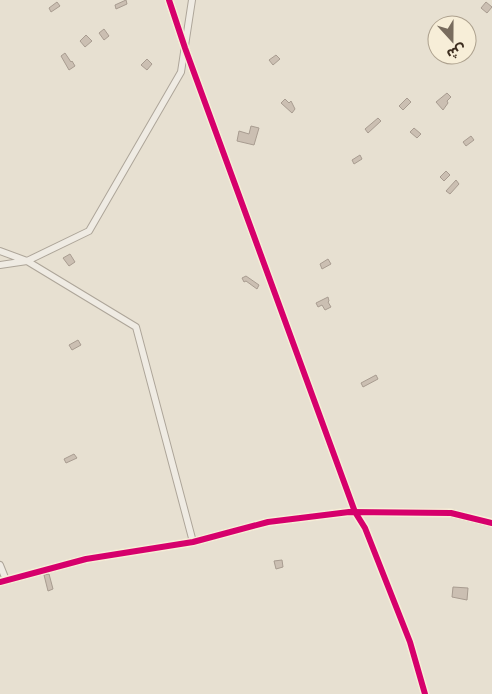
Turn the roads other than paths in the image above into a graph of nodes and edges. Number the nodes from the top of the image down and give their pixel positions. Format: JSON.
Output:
{"nodes":[{"id":1,"x":169,"y":0,"type":"edge"},
{"id":2,"x":192,"y":0,"type":"edge"},
{"id":3,"x":184,"y":48,"type":"junction"},
{"id":4,"x":0,"y":251,"type":"edge"},
{"id":5,"x":27,"y":261,"type":"junction"},
{"id":6,"x":0,"y":265,"type":"edge"},
{"id":7,"x":355,"y":512,"type":"junction"},
{"id":8,"x":492,"y":523,"type":"edge"},
{"id":9,"x":194,"y":542,"type":"junction"},
{"id":10,"x":0,"y":565,"type":"edge"},
{"id":11,"x":3,"y":581,"type":"edge"},
{"id":12,"x":425,"y":694,"type":"edge"}],
"edges":[{"from":1,"to":3,"type":"street"},
{"from":2,"to":3,"type":"street"},
{"from":3,"to":5,"type":"street"},
{"from":3,"to":7,"type":"street"},
{"from":4,"to":5,"type":"street"},
{"from":5,"to":6,"type":"street"},
{"from":5,"to":9,"type":"street"},
{"from":7,"to":8,"type":"street"},
{"from":7,"to":9,"type":"street"},
{"from":7,"to":12,"type":"street"},
{"from":9,"to":11,"type":"street"},
{"from":10,"to":11,"type":"street"}]}
